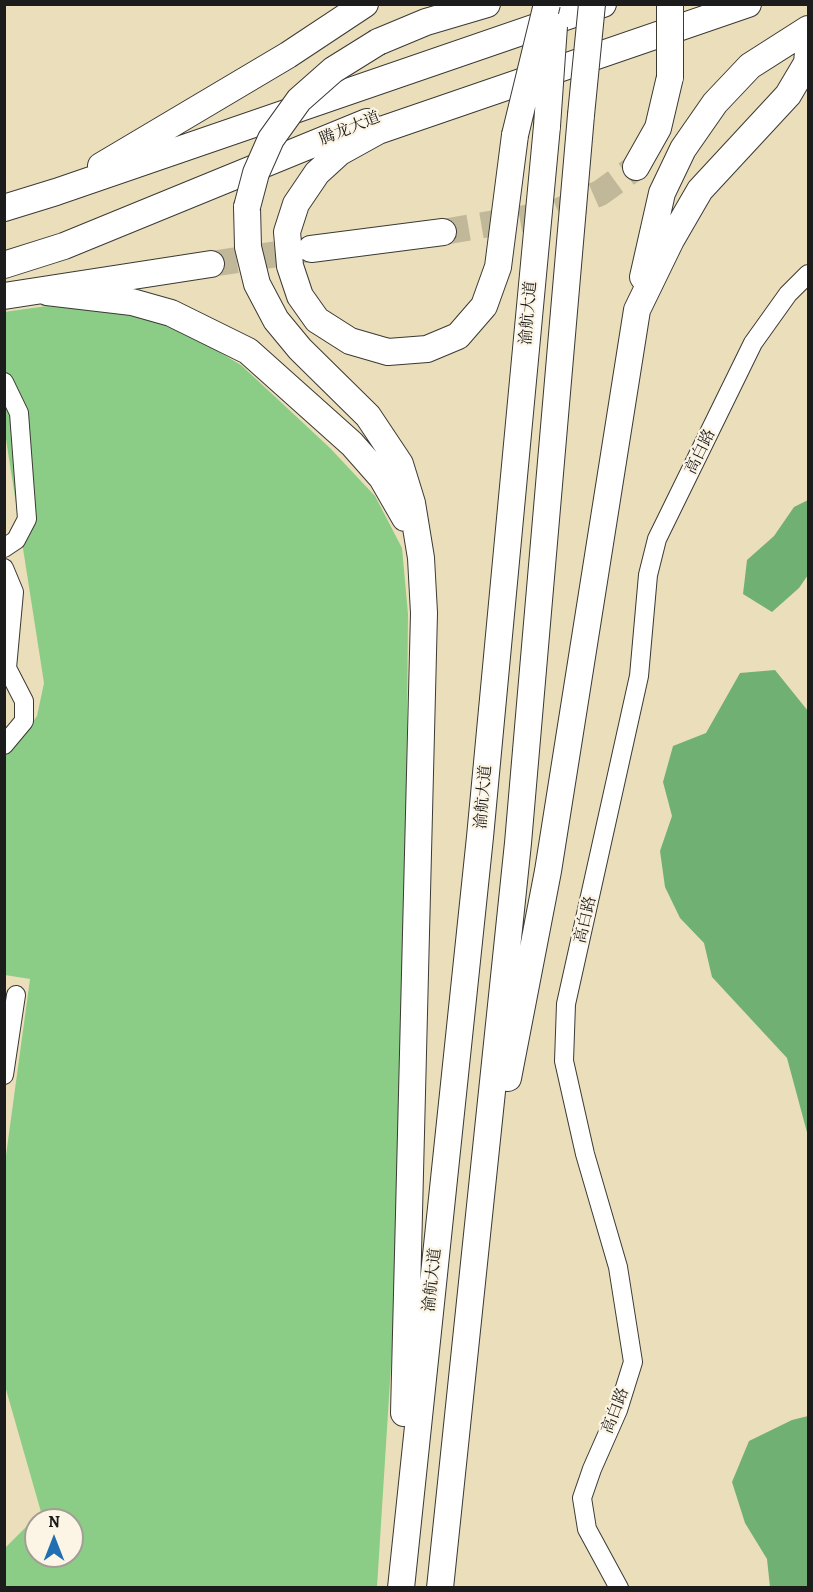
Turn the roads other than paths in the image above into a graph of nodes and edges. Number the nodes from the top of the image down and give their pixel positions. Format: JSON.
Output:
{"nodes":[{"id":1,"x":364,"y":4,"type":"edge"},
{"id":2,"x":375,"y":4,"type":"edge"},
{"id":3,"x":487,"y":4,"type":"edge"},
{"id":4,"x":547,"y":4,"type":"edge"},
{"id":5,"x":556,"y":4,"type":"edge"},
{"id":6,"x":592,"y":4,"type":"edge"},
{"id":7,"x":603,"y":4,"type":"edge"},
{"id":8,"x":670,"y":4,"type":"edge"},
{"id":9,"x":700,"y":4,"type":"edge"},
{"id":10,"x":748,"y":4,"type":"edge"},
{"id":11,"x":808,"y":29,"type":"edge"},
{"id":12,"x":808,"y":52,"type":"edge"},
{"id":13,"x":288,"y":55,"type":"junction"},
{"id":14,"x":636,"y":167,"type":"tunnel mouth"},
{"id":15,"x":56,"y":192,"type":"junction"},
{"id":16,"x":4,"y":208,"type":"edge"},
{"id":17,"x":443,"y":232,"type":"tunnel mouth"},
{"id":18,"x":311,"y":249,"type":"tunnel mouth"},
{"id":19,"x":211,"y":264,"type":"tunnel mouth"},
{"id":20,"x":4,"y":265,"type":"edge"},
{"id":21,"x":808,"y":274,"type":"edge"},
{"id":22,"x":47,"y":292,"type":"junction"},
{"id":23,"x":4,"y":296,"type":"edge"},
{"id":24,"x":637,"y":310,"type":"junction"},
{"id":25,"x":4,"y":382,"type":"edge"},
{"id":26,"x":4,"y":548,"type":"edge"},
{"id":27,"x":421,"y":558,"type":"junction"},
{"id":28,"x":4,"y":568,"type":"edge"},
{"id":29,"x":6,"y":668,"type":"edge"},
{"id":30,"x":4,"y":745,"type":"edge"},
{"id":31,"x":16,"y":995,"type":"dead end"},
{"id":32,"x":4,"y":1075,"type":"edge"},
{"id":33,"x":475,"y":1246,"type":"junction"},
{"id":34,"x":399,"y":1587,"type":"edge"},
{"id":35,"x":440,"y":1587,"type":"edge"},
{"id":36,"x":619,"y":1587,"type":"edge"}],
"edges":[{"from":1,"to":13,"type":"highway"},
{"from":2,"to":13,"type":"highway"},
{"from":3,"to":27,"type":"highway","bridge":true},
{"from":4,"to":10,"type":"highway","bridge":true},
{"from":5,"to":34,"type":"highway","name":"渝航大道","bridge":true},
{"from":6,"to":33,"type":"highway","bridge":true},
{"from":7,"to":15,"type":"highway","name":"腾龙大道"},
{"from":8,"to":14,"type":"highway","bridge":true},
{"from":9,"to":20,"type":"highway","name":"腾龙大道"},
{"from":11,"to":24,"type":"highway"},
{"from":12,"to":24,"type":"highway"},
{"from":13,"to":15,"type":"highway"},
{"from":15,"to":16,"type":"highway","name":"腾龙大道"},
{"from":17,"to":18,"type":"highway"},
{"from":19,"to":22,"type":"highway"},
{"from":21,"to":36,"type":"street","name":"高白路"},
{"from":22,"to":23,"type":"highway"},
{"from":22,"to":27,"type":"highway"},
{"from":24,"to":33,"type":"highway"},
{"from":25,"to":26,"type":"street"},
{"from":27,"to":34,"type":"highway"},
{"from":28,"to":29,"type":"street"},
{"from":29,"to":30,"type":"street"},
{"from":31,"to":32,"type":"street"},
{"from":33,"to":35,"type":"highway"}]}
